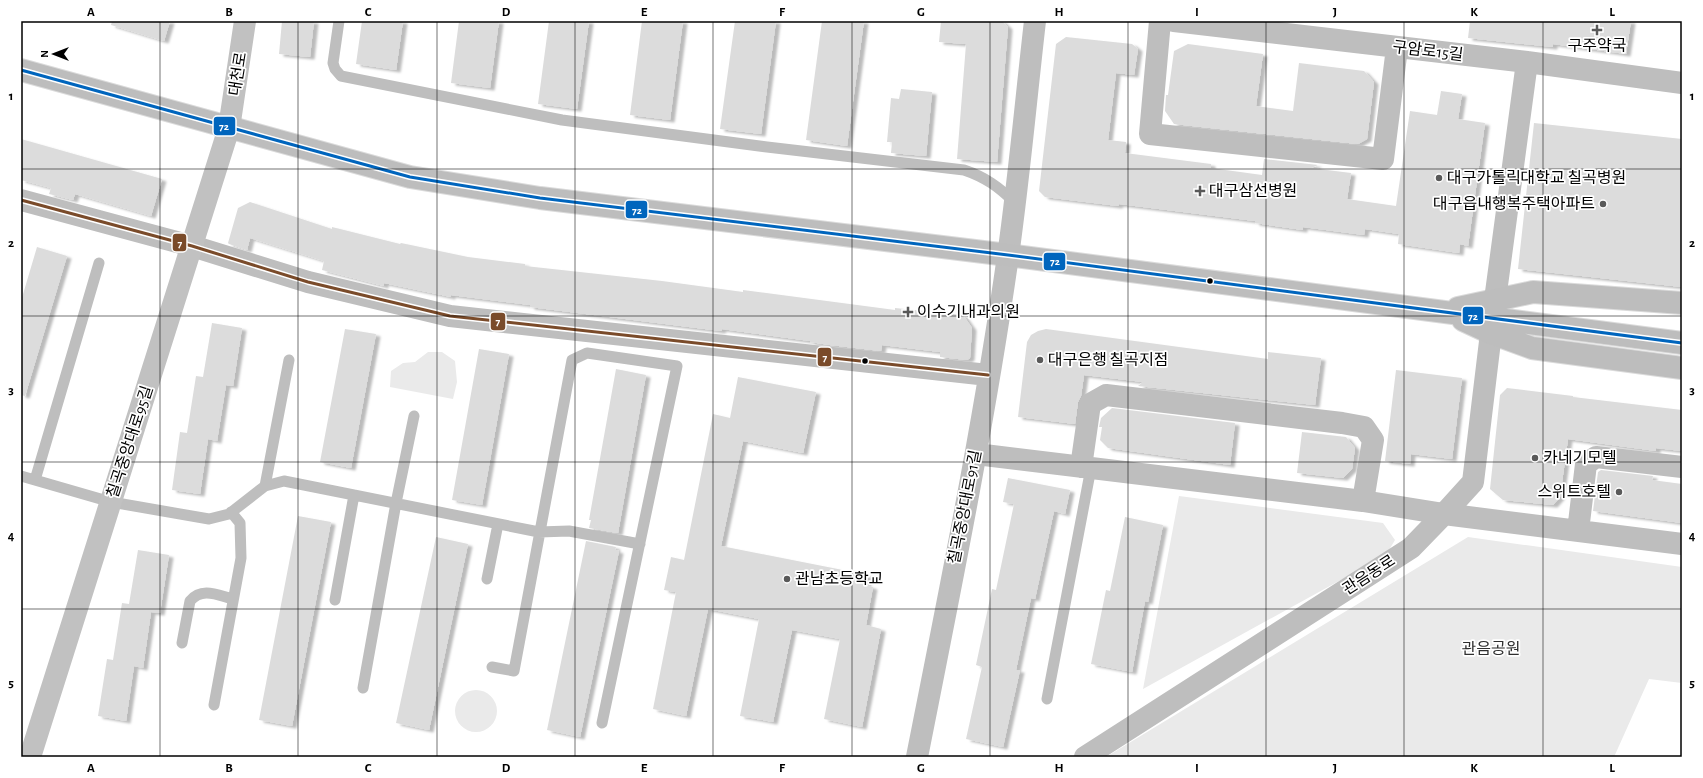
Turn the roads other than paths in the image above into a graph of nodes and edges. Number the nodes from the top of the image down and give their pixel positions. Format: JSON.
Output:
{"nodes":[{"id":1,"x":245,"y":21,"type":"edge"},
{"id":2,"x":339,"y":21,"type":"edge"},
{"id":3,"x":1034,"y":21,"type":"edge"},
{"id":4,"x":1160,"y":21,"type":"edge"},
{"id":5,"x":1174,"y":21,"type":"edge"},
{"id":6,"x":1397,"y":48,"type":"junction"},
{"id":7,"x":1527,"y":62,"type":"junction"},
{"id":8,"x":21,"y":70,"type":"edge"},
{"id":9,"x":1682,"y":83,"type":"edge"},
{"id":10,"x":229,"y":128,"type":"junction"},
{"id":11,"x":21,"y":200,"type":"edge"},
{"id":12,"x":1014,"y":202,"type":"junction"},
{"id":13,"x":192,"y":246,"type":"junction"},
{"id":14,"x":1008,"y":255,"type":"junction"},
{"id":15,"x":99,"y":263,"type":"dead end"},
{"id":16,"x":1495,"y":300,"type":"junction"},
{"id":17,"x":1682,"y":303,"type":"edge"},
{"id":18,"x":1444,"y":311,"type":"junction"},
{"id":19,"x":1490,"y":333,"type":"junction"},
{"id":20,"x":1682,"y":343,"type":"edge"},
{"id":21,"x":289,"y":360,"type":"dead end"},
{"id":22,"x":1682,"y":368,"type":"edge"},
{"id":23,"x":988,"y":375,"type":"junction"},
{"id":24,"x":414,"y":416,"type":"dead end"},
{"id":25,"x":976,"y":454,"type":"junction"},
{"id":26,"x":1682,"y":467,"type":"edge"},
{"id":27,"x":1086,"y":468,"type":"junction"},
{"id":28,"x":21,"y":476,"type":"edge"},
{"id":29,"x":35,"y":480,"type":"junction"},
{"id":30,"x":265,"y":486,"type":"junction"},
{"id":31,"x":354,"y":495,"type":"junction"},
{"id":32,"x":1363,"y":501,"type":"junction"},
{"id":33,"x":110,"y":502,"type":"junction"},
{"id":34,"x":396,"y":503,"type":"junction"},
{"id":35,"x":231,"y":512,"type":"junction"},
{"id":36,"x":1444,"y":514,"type":"junction"},
{"id":37,"x":498,"y":524,"type":"junction"},
{"id":38,"x":1578,"y":531,"type":"junction"},
{"id":39,"x":539,"y":532,"type":"junction"},
{"id":40,"x":640,"y":544,"type":"junction"},
{"id":41,"x":1682,"y":544,"type":"edge"},
{"id":42,"x":488,"y":579,"type":"dead end"},
{"id":43,"x":233,"y":599,"type":"junction"},
{"id":44,"x":334,"y":600,"type":"dead end"},
{"id":45,"x":182,"y":644,"type":"dead end"},
{"id":46,"x":492,"y":667,"type":"dead end"},
{"id":47,"x":364,"y":688,"type":"dead end"},
{"id":48,"x":1047,"y":699,"type":"dead end"},
{"id":49,"x":214,"y":705,"type":"dead end"},
{"id":50,"x":602,"y":723,"type":"dead end"},
{"id":51,"x":30,"y":757,"type":"edge"},
{"id":52,"x":917,"y":757,"type":"edge"},
{"id":53,"x":1085,"y":757,"type":"edge"}],
"edges":[{"from":1,"to":10,"type":"main road","name":"대천로"},
{"from":2,"to":12,"type":"lane"},
{"from":3,"to":12,"type":"street","name":"칠곡중앙대로91길"},
{"from":4,"to":6,"type":"street"},
{"from":5,"to":6,"type":"street","name":"구암로15길"},
{"from":6,"to":7,"type":"street","name":"구암로15길"},
{"from":7,"to":9,"type":"street","name":"구암로15길"},
{"from":7,"to":16,"type":"street"},
{"from":8,"to":10,"type":"main road"},
{"from":10,"to":13,"type":"main road","name":"칠곡중앙대로95길"},
{"from":10,"to":14,"type":"main road"},
{"from":11,"to":13,"type":"street"},
{"from":12,"to":14,"type":"street","name":"칠곡중앙대로91길"},
{"from":13,"to":23,"type":"street"},
{"from":13,"to":33,"type":"main road","name":"칠곡중앙대로95길"},
{"from":14,"to":18,"type":"main road"},
{"from":14,"to":23,"type":"street","name":"칠곡중앙대로91길"},
{"from":15,"to":29,"type":"lane"},
{"from":16,"to":17,"type":"main road"},
{"from":16,"to":18,"type":"main road"},
{"from":18,"to":19,"type":"main road"},
{"from":18,"to":20,"type":"main road"},
{"from":19,"to":22,"type":"main road"},
{"from":19,"to":36,"type":"street","name":"관음동로"},
{"from":21,"to":30,"type":"lane"},
{"from":23,"to":25,"type":"street","name":"칠곡중앙대로91길"},
{"from":24,"to":34,"type":"lane"},
{"from":25,"to":27,"type":"street"},
{"from":25,"to":52,"type":"street","name":"칠곡중앙대로91길"},
{"from":26,"to":38,"type":"street"},
{"from":27,"to":32,"type":"street"},
{"from":27,"to":32,"type":"street"},
{"from":27,"to":48,"type":"lane"},
{"from":28,"to":29,"type":"lane"},
{"from":29,"to":33,"type":"lane"},
{"from":30,"to":31,"type":"lane"},
{"from":30,"to":35,"type":"lane"},
{"from":31,"to":34,"type":"lane"},
{"from":31,"to":44,"type":"lane"},
{"from":32,"to":36,"type":"street"},
{"from":33,"to":35,"type":"lane"},
{"from":33,"to":51,"type":"main road","name":"칠곡중앙대로95길"},
{"from":34,"to":37,"type":"lane"},
{"from":34,"to":47,"type":"lane"},
{"from":35,"to":43,"type":"lane"},
{"from":36,"to":38,"type":"street"},
{"from":36,"to":53,"type":"street","name":"관음동로"},
{"from":37,"to":39,"type":"lane"},
{"from":37,"to":42,"type":"lane"},
{"from":38,"to":41,"type":"street"},
{"from":39,"to":40,"type":"lane"},
{"from":39,"to":40,"type":"lane"},
{"from":39,"to":46,"type":"lane"},
{"from":40,"to":50,"type":"lane"},
{"from":43,"to":45,"type":"lane"},
{"from":43,"to":49,"type":"lane"}]}
